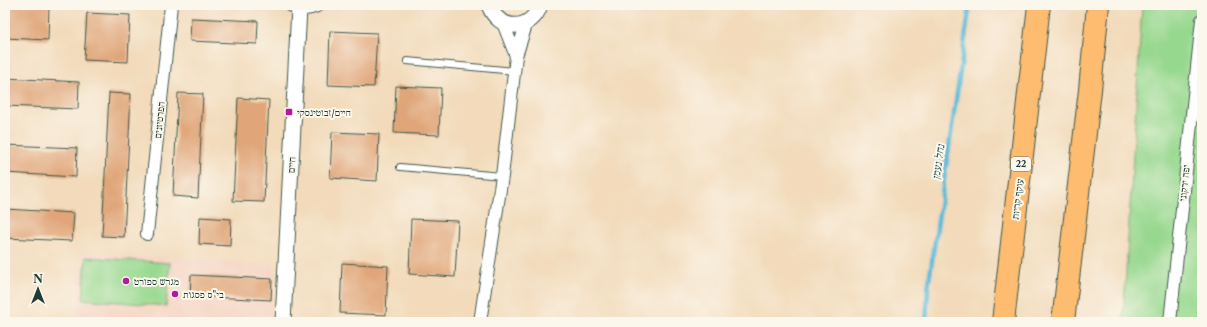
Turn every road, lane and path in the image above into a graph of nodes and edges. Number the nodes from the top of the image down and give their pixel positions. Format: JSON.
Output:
{"nodes":[{"id":1,"x":172,"y":5,"type":"edge"},
{"id":2,"x":316,"y":5,"type":"edge"},
{"id":3,"x":540,"y":5,"type":"edge"},
{"id":4,"x":1039,"y":5,"type":"edge"},
{"id":5,"x":1098,"y":5,"type":"edge"},
{"id":6,"x":1107,"y":5,"type":"edge"},
{"id":7,"x":296,"y":6,"type":"edge"},
{"id":8,"x":487,"y":7,"type":"edge"},
{"id":9,"x":1202,"y":20,"type":"edge"},
{"id":10,"x":527,"y":22,"type":"junction"},
{"id":11,"x":503,"y":23,"type":"junction"},
{"id":12,"x":516,"y":56,"type":"junction"},
{"id":13,"x":407,"y":61,"type":"dead end"},
{"id":14,"x":515,"y":71,"type":"junction"},
{"id":15,"x":1199,"y":81,"type":"edge"},
{"id":16,"x":1090,"y":90,"type":"junction"},
{"id":17,"x":400,"y":167,"type":"dead end"},
{"id":18,"x":502,"y":176,"type":"junction"},
{"id":19,"x":147,"y":234,"type":"dead end"},
{"id":20,"x":283,"y":322,"type":"edge"},
{"id":21,"x":480,"y":322,"type":"edge"},
{"id":22,"x":1003,"y":322,"type":"edge"},
{"id":23,"x":1063,"y":322,"type":"edge"},
{"id":24,"x":1170,"y":322,"type":"edge"}],
"edges":[{"from":1,"to":19,"type":"street","name":"הפרטיזנים"},
{"from":2,"to":7,"type":"street"},
{"from":3,"to":10,"type":"street"},
{"from":4,"to":22,"type":"highway","name":"עוקף קריות","number":"22"},
{"from":5,"to":16,"type":"highway"},
{"from":6,"to":16,"type":"highway"},
{"from":7,"to":20,"type":"street","name":"חיים"},
{"from":8,"to":11,"type":"street"},
{"from":9,"to":15,"type":"street","name":"יפה ירקוני"},
{"from":10,"to":11,"type":"street"},
{"from":10,"to":12,"type":"street"},
{"from":11,"to":12,"type":"street"},
{"from":12,"to":14,"type":"street"},
{"from":13,"to":14,"type":"lane"},
{"from":14,"to":18,"type":"street"},
{"from":15,"to":24,"type":"street","name":"יפה ירקוני"},
{"from":16,"to":23,"type":"highway"},
{"from":17,"to":18,"type":"lane"},
{"from":18,"to":21,"type":"street"}]}
